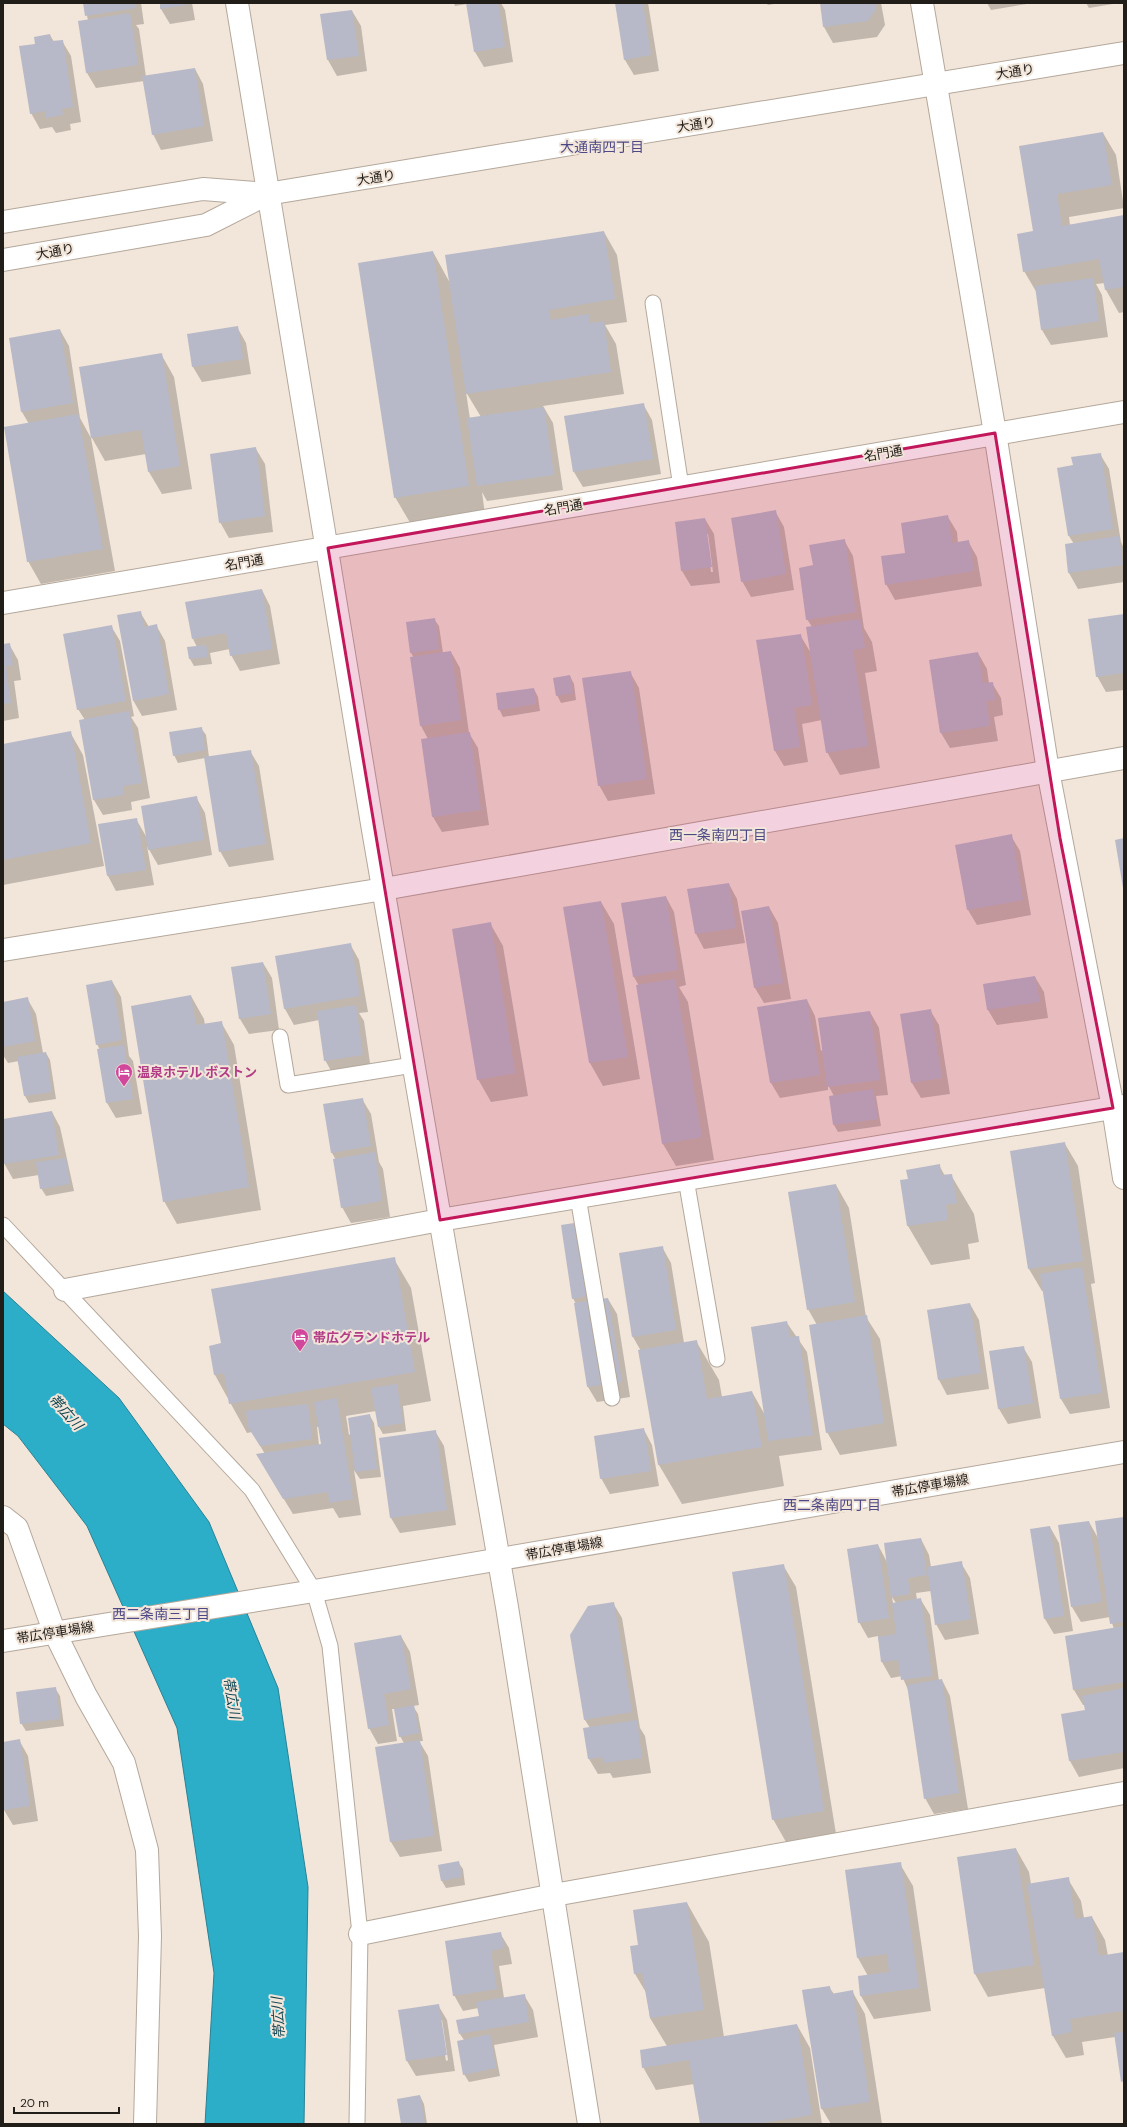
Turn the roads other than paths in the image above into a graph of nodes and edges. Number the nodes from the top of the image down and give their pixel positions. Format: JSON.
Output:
{"nodes":[{"id":1,"x":236,"y":3,"type":"edge"},
{"id":2,"x":922,"y":3,"type":"edge"},
{"id":3,"x":1124,"y":53,"type":"edge"},
{"id":4,"x":936,"y":84,"type":"junction"},
{"id":5,"x":267,"y":194,"type":"junction"},
{"id":6,"x":3,"y":222,"type":"edge"},
{"id":7,"x":3,"y":260,"type":"edge"},
{"id":8,"x":653,"y":303,"type":"dead end"},
{"id":9,"x":1124,"y":412,"type":"edge"},
{"id":10,"x":995,"y":433,"type":"junction"},
{"id":11,"x":681,"y":487,"type":"junction"},
{"id":12,"x":328,"y":548,"type":"junction"},
{"id":13,"x":3,"y":603,"type":"edge"},
{"id":14,"x":1124,"y":758,"type":"edge"},
{"id":15,"x":1048,"y":771,"type":"junction"},
{"id":16,"x":384,"y":889,"type":"junction"},
{"id":17,"x":3,"y":950,"type":"edge"},
{"id":18,"x":280,"y":1037,"type":"dead end"},
{"id":19,"x":413,"y":1065,"type":"junction"},
{"id":20,"x":1118,"y":1107,"type":"edge"},
{"id":21,"x":1124,"y":1178,"type":"edge"},
{"id":22,"x":686,"y":1179,"type":"junction"},
{"id":23,"x":578,"y":1197,"type":"junction"},
{"id":24,"x":440,"y":1220,"type":"junction"},
{"id":25,"x":3,"y":1225,"type":"edge"},
{"id":26,"x":65,"y":1290,"type":"junction"},
{"id":27,"x":717,"y":1359,"type":"dead end"},
{"id":28,"x":612,"y":1398,"type":"dead end"},
{"id":29,"x":1124,"y":1452,"type":"edge"},
{"id":30,"x":3,"y":1517,"type":"edge"},
{"id":31,"x":500,"y":1559,"type":"junction"},
{"id":32,"x":314,"y":1591,"type":"junction"},
{"id":33,"x":54,"y":1631,"type":"junction"},
{"id":34,"x":3,"y":1641,"type":"edge"},
{"id":35,"x":1124,"y":1793,"type":"edge"},
{"id":36,"x":554,"y":1895,"type":"junction"},
{"id":37,"x":360,"y":1934,"type":"junction"},
{"id":38,"x":146,"y":2124,"type":"edge"},
{"id":39,"x":357,"y":2124,"type":"edge"},
{"id":40,"x":589,"y":2124,"type":"edge"}],
"edges":[{"from":1,"to":5,"type":"main road"},
{"from":2,"to":4,"type":"main road"},
{"from":3,"to":4,"type":"main road","name":"大通り"},
{"from":4,"to":5,"type":"main road","name":"大通り"},
{"from":4,"to":10,"type":"main road"},
{"from":5,"to":6,"type":"main road","name":"大通り"},
{"from":5,"to":7,"type":"main road","name":"大通り"},
{"from":5,"to":12,"type":"main road"},
{"from":8,"to":11,"type":"lane"},
{"from":9,"to":10,"type":"main road","name":"名門通"},
{"from":10,"to":11,"type":"main road","name":"名門通"},
{"from":10,"to":15,"type":"main road"},
{"from":11,"to":12,"type":"main road","name":"名門通"},
{"from":12,"to":13,"type":"main road","name":"名門通"},
{"from":12,"to":16,"type":"main road"},
{"from":14,"to":15,"type":"main road"},
{"from":15,"to":16,"type":"main road"},
{"from":15,"to":20,"type":"main road"},
{"from":16,"to":17,"type":"main road"},
{"from":16,"to":19,"type":"main road"},
{"from":18,"to":19,"type":"lane"},
{"from":19,"to":24,"type":"main road"},
{"from":20,"to":21,"type":"main road"},
{"from":20,"to":22,"type":"main road"},
{"from":22,"to":23,"type":"main road"},
{"from":22,"to":27,"type":"lane"},
{"from":23,"to":24,"type":"main road"},
{"from":23,"to":28,"type":"lane"},
{"from":24,"to":26,"type":"main road"},
{"from":24,"to":31,"type":"main road"},
{"from":25,"to":26,"type":"lane"},
{"from":26,"to":32,"type":"lane"},
{"from":29,"to":31,"type":"main road","name":"帯広停車場線"},
{"from":30,"to":33,"type":"main road"},
{"from":31,"to":32,"type":"main road","name":"帯広停車場線"},
{"from":31,"to":36,"type":"main road"},
{"from":32,"to":33,"type":"main road","name":"帯広停車場線"},
{"from":32,"to":37,"type":"lane"},
{"from":33,"to":34,"type":"main road","name":"帯広停車場線"},
{"from":33,"to":38,"type":"main road"},
{"from":35,"to":36,"type":"main road"},
{"from":36,"to":37,"type":"main road"},
{"from":36,"to":40,"type":"main road"},
{"from":37,"to":39,"type":"lane"}]}
